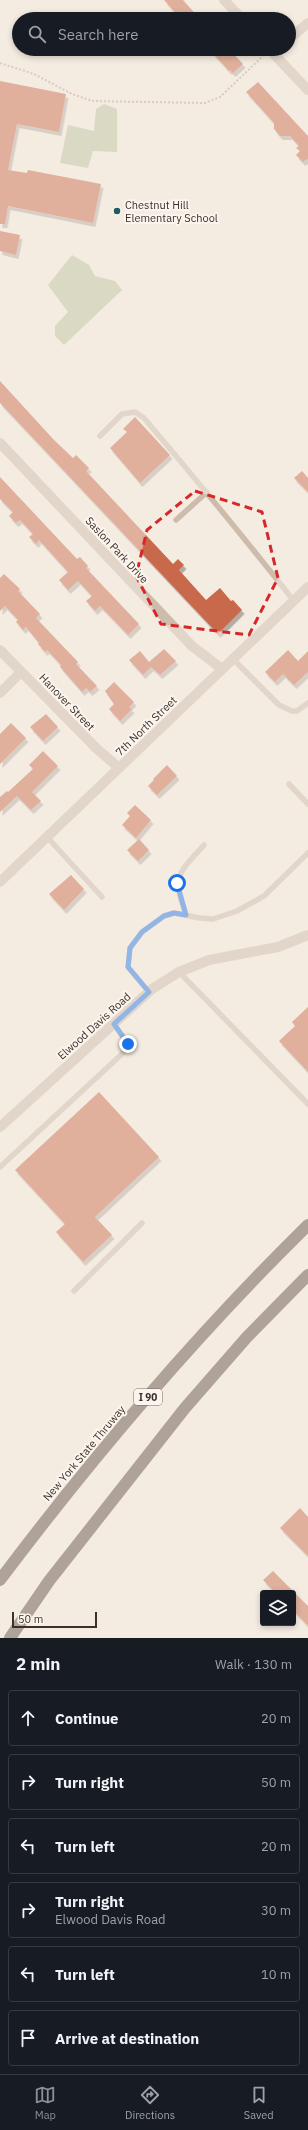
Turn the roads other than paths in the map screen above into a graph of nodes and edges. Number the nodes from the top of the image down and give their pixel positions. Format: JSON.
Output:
{"nodes":[{"id":1,"x":224,"y":0,"type":"edge"},
{"id":2,"x":235,"y":12,"type":"edge"},
{"id":3,"x":308,"y":23,"type":"edge"},
{"id":4,"x":296,"y":33,"type":"edge"},
{"id":5,"x":276,"y":56,"type":"edge"},
{"id":6,"x":308,"y":90,"type":"edge"},
{"id":7,"x":100,"y":436,"type":"dead end"},
{"id":8,"x":0,"y":443,"type":"edge"},
{"id":9,"x":207,"y":492,"type":"junction"},
{"id":10,"x":176,"y":520,"type":"dead end"},
{"id":11,"x":307,"y":590,"type":"edge"},
{"id":12,"x":294,"y":601,"type":"junction"},
{"id":13,"x":0,"y":650,"type":"edge"},
{"id":14,"x":233,"y":659,"type":"junction"},
{"id":15,"x":222,"y":670,"type":"junction"},
{"id":16,"x":21,"y":672,"type":"junction"},
{"id":17,"x":0,"y":693,"type":"edge"},
{"id":18,"x":308,"y":703,"type":"edge"},
{"id":19,"x":119,"y":768,"type":"junction"},
{"id":20,"x":289,"y":784,"type":"dead end"},
{"id":21,"x":308,"y":804,"type":"edge"},
{"id":22,"x":47,"y":837,"type":"junction"},
{"id":23,"x":204,"y":845,"type":"dead end"},
{"id":24,"x":308,"y":853,"type":"edge"},
{"id":25,"x":0,"y":882,"type":"edge"},
{"id":26,"x":102,"y":897,"type":"dead end"},
{"id":27,"x":186,"y":915,"type":"junction"},
{"id":28,"x":308,"y":935,"type":"edge"},
{"id":29,"x":179,"y":972,"type":"junction"},
{"id":30,"x":149,"y":992,"type":"junction"},
{"id":31,"x":114,"y":1024,"type":"junction"},
{"id":32,"x":308,"y":1104,"type":"edge"},
{"id":33,"x":0,"y":1128,"type":"edge"},
{"id":34,"x":0,"y":1167,"type":"edge"},
{"id":35,"x":142,"y":1223,"type":"dead end"},
{"id":36,"x":308,"y":1224,"type":"edge"},
{"id":37,"x":308,"y":1275,"type":"edge"},
{"id":38,"x":74,"y":1290,"type":"dead end"},
{"id":39,"x":0,"y":1580,"type":"edge"},
{"id":40,"x":10,"y":1638,"type":"edge"}],
"edges":[{"from":1,"to":2,"type":"street"},
{"from":3,"to":4,"type":"street"},
{"from":5,"to":6,"type":"street"},
{"from":7,"to":9,"type":"lane"},
{"from":8,"to":15,"type":"street","name":"Saslon Park Drive"},
{"from":9,"to":10,"type":"lane"},
{"from":9,"to":12,"type":"lane"},
{"from":11,"to":12,"type":"street","name":"7th North Street"},
{"from":12,"to":14,"type":"street","name":"7th North Street"},
{"from":13,"to":16,"type":"street","name":"Hanover Street"},
{"from":14,"to":15,"type":"street","name":"7th North Street"},
{"from":14,"to":18,"type":"lane"},
{"from":15,"to":19,"type":"street","name":"7th North Street"},
{"from":16,"to":17,"type":"street"},
{"from":16,"to":19,"type":"street","name":"Hanover Street"},
{"from":19,"to":22,"type":"street","name":"7th North Street"},
{"from":20,"to":21,"type":"lane"},
{"from":22,"to":25,"type":"street","name":"7th North Street"},
{"from":22,"to":26,"type":"lane"},
{"from":23,"to":27,"type":"lane"},
{"from":24,"to":27,"type":"lane"},
{"from":27,"to":30,"type":"lane"},
{"from":28,"to":29,"type":"street","name":"Elwood Davis Road"},
{"from":29,"to":30,"type":"street","name":"Elwood Davis Road"},
{"from":29,"to":32,"type":"lane"},
{"from":30,"to":31,"type":"street","name":"Elwood Davis Road"},
{"from":31,"to":33,"type":"street","name":"Elwood Davis Road"},
{"from":31,"to":34,"type":"lane"},
{"from":35,"to":38,"type":"lane"},
{"from":36,"to":39,"type":"highway","name":"New York State Thruway","number":"I 90"},
{"from":37,"to":40,"type":"highway"}]}
